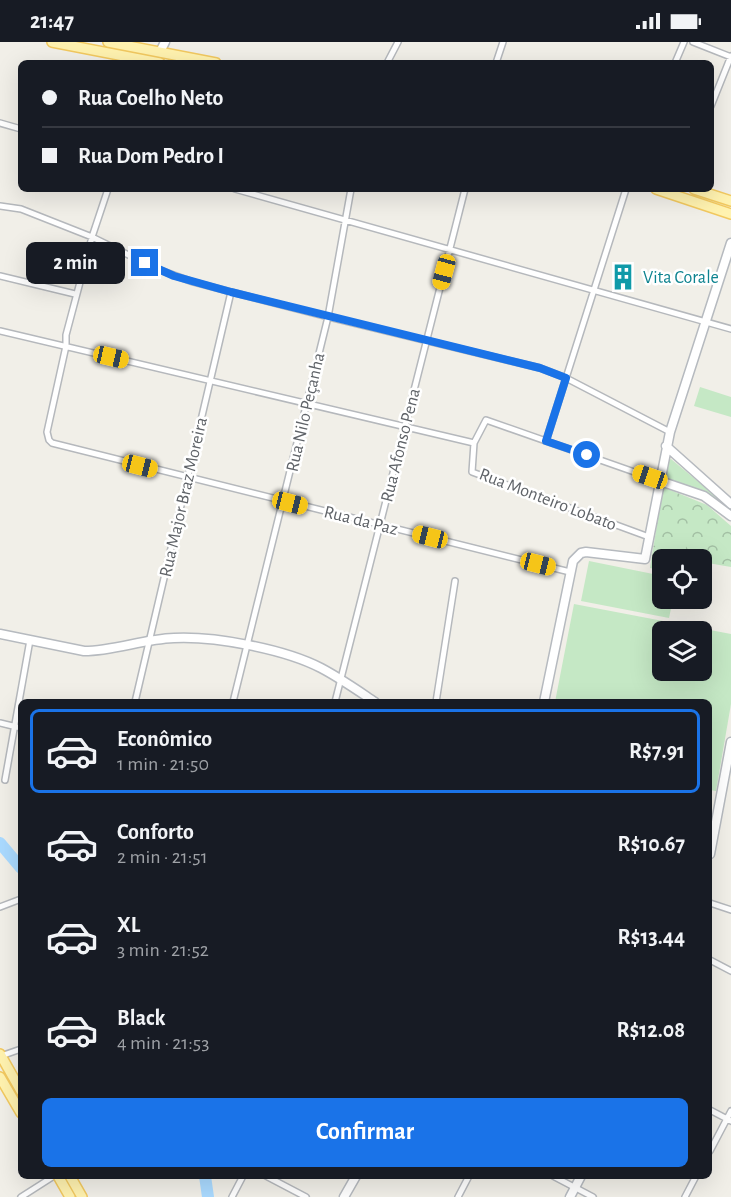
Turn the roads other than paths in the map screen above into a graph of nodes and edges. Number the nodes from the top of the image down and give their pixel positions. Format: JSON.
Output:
{"nodes":[{"id":1,"x":52,"y":42,"type":"edge"},
{"id":2,"x":108,"y":42,"type":"edge"},
{"id":3,"x":165,"y":42,"type":"edge"},
{"id":4,"x":398,"y":42,"type":"edge"},
{"id":5,"x":503,"y":42,"type":"edge"},
{"id":6,"x":684,"y":42,"type":"edge"},
{"id":7,"x":693,"y":42,"type":"edge"},
{"id":8,"x":160,"y":52,"type":"junction"},
{"id":9,"x":731,"y":57,"type":"edge"},
{"id":10,"x":141,"y":60,"type":"edge"},
{"id":11,"x":201,"y":60,"type":"edge"},
{"id":12,"x":389,"y":60,"type":"edge"},
{"id":13,"x":497,"y":60,"type":"edge"},
{"id":14,"x":676,"y":60,"type":"edge"},
{"id":15,"x":714,"y":99,"type":"edge"},
{"id":16,"x":0,"y":123,"type":"edge"},
{"id":17,"x":18,"y":128,"type":"edge"},
{"id":18,"x":107,"y":192,"type":"edge"},
{"id":19,"x":246,"y":192,"type":"edge"},
{"id":20,"x":351,"y":192,"type":"edge"},
{"id":21,"x":464,"y":192,"type":"edge"},
{"id":22,"x":625,"y":192,"type":"edge"},
{"id":23,"x":665,"y":192,"type":"edge"},
{"id":24,"x":703,"y":192,"type":"edge"},
{"id":25,"x":731,"y":201,"type":"edge"},
{"id":26,"x":0,"y":206,"type":"edge"},
{"id":27,"x":731,"y":214,"type":"edge"},
{"id":28,"x":346,"y":220,"type":"junction"},
{"id":29,"x":92,"y":237,"type":"junction"},
{"id":30,"x":731,"y":243,"type":"edge"},
{"id":31,"x":450,"y":250,"type":"junction"},
{"id":32,"x":0,"y":276,"type":"edge"},
{"id":33,"x":594,"y":290,"type":"junction"},
{"id":34,"x":231,"y":292,"type":"junction"},
{"id":35,"x":75,"y":294,"type":"junction"},
{"id":36,"x":328,"y":317,"type":"junction"},
{"id":37,"x":705,"y":322,"type":"junction"},
{"id":38,"x":731,"y":329,"type":"edge"},
{"id":39,"x":0,"y":330,"type":"edge"},
{"id":40,"x":427,"y":340,"type":"junction"},
{"id":41,"x":66,"y":346,"type":"junction"},
{"id":42,"x":566,"y":378,"type":"junction"},
{"id":43,"x":210,"y":380,"type":"junction"},
{"id":44,"x":307,"y":403,"type":"junction"},
{"id":45,"x":405,"y":426,"type":"junction"},
{"id":46,"x":669,"y":432,"type":"junction"},
{"id":47,"x":546,"y":441,"type":"junction"},
{"id":48,"x":474,"y":443,"type":"junction"},
{"id":49,"x":666,"y":446,"type":"junction"},
{"id":50,"x":188,"y":477,"type":"junction"},
{"id":51,"x":660,"y":481,"type":"junction"},
{"id":52,"x":284,"y":501,"type":"junction"},
{"id":53,"x":731,"y":504,"type":"edge"},
{"id":54,"x":731,"y":516,"type":"edge"},
{"id":55,"x":380,"y":525,"type":"junction"},
{"id":56,"x":649,"y":537,"type":"junction"},
{"id":57,"x":570,"y":572,"type":"junction"},
{"id":58,"x":455,"y":581,"type":"dead end"},
{"id":59,"x":0,"y":634,"type":"edge"},
{"id":60,"x":30,"y":640,"type":"junction"},
{"id":61,"x":150,"y":640,"type":"junction"},
{"id":62,"x":247,"y":646,"type":"junction"},
{"id":63,"x":341,"y":679,"type":"junction"},
{"id":64,"x":22,"y":699,"type":"edge"},
{"id":65,"x":136,"y":699,"type":"edge"},
{"id":66,"x":234,"y":699,"type":"edge"},
{"id":67,"x":336,"y":699,"type":"edge"},
{"id":68,"x":371,"y":699,"type":"edge"},
{"id":69,"x":436,"y":699,"type":"edge"},
{"id":70,"x":545,"y":699,"type":"edge"},
{"id":71,"x":0,"y":723,"type":"edge"},
{"id":72,"x":18,"y":727,"type":"edge"},
{"id":73,"x":731,"y":742,"type":"edge"},
{"id":74,"x":5,"y":780,"type":"dead end"},
{"id":75,"x":714,"y":807,"type":"edge"},
{"id":76,"x":712,"y":830,"type":"edge"},
{"id":77,"x":18,"y":900,"type":"edge"},
{"id":78,"x":712,"y":904,"type":"edge"},
{"id":79,"x":0,"y":907,"type":"edge"},
{"id":80,"x":731,"y":910,"type":"edge"},
{"id":81,"x":712,"y":961,"type":"edge"},
{"id":82,"x":731,"y":971,"type":"edge"},
{"id":83,"x":18,"y":1050,"type":"edge"},
{"id":84,"x":1,"y":1055,"type":"edge"},
{"id":85,"x":0,"y":1077,"type":"edge"},
{"id":86,"x":18,"y":1085,"type":"edge"},
{"id":87,"x":18,"y":1108,"type":"edge"},
{"id":88,"x":712,"y":1111,"type":"edge"},
{"id":89,"x":731,"y":1111,"type":"edge"},
{"id":90,"x":729,"y":1120,"type":"edge"},
{"id":91,"x":712,"y":1148,"type":"edge"},
{"id":92,"x":51,"y":1179,"type":"edge"},
{"id":93,"x":58,"y":1179,"type":"edge"},
{"id":94,"x":72,"y":1179,"type":"edge"},
{"id":95,"x":241,"y":1179,"type":"edge"},
{"id":96,"x":272,"y":1179,"type":"edge"},
{"id":97,"x":354,"y":1179,"type":"edge"},
{"id":98,"x":467,"y":1179,"type":"edge"},
{"id":99,"x":558,"y":1179,"type":"edge"},
{"id":100,"x":580,"y":1179,"type":"edge"},
{"id":101,"x":694,"y":1179,"type":"edge"},
{"id":102,"x":575,"y":1188,"type":"junction"},
{"id":103,"x":21,"y":1197,"type":"edge"},
{"id":104,"x":70,"y":1197,"type":"edge"},
{"id":105,"x":82,"y":1197,"type":"edge"},
{"id":106,"x":232,"y":1197,"type":"edge"},
{"id":107,"x":306,"y":1197,"type":"edge"},
{"id":108,"x":345,"y":1197,"type":"edge"},
{"id":109,"x":458,"y":1197,"type":"edge"},
{"id":110,"x":570,"y":1197,"type":"edge"},
{"id":111,"x":593,"y":1197,"type":"edge"},
{"id":112,"x":685,"y":1197,"type":"edge"}],
"edges":[{"from":1,"to":10,"type":"main road"},
{"from":2,"to":8,"type":"main road"},
{"from":3,"to":8,"type":"street"},
{"from":4,"to":12,"type":"street"},
{"from":5,"to":13,"type":"street"},
{"from":6,"to":14,"type":"street"},
{"from":7,"to":9,"type":"street"},
{"from":8,"to":11,"type":"main road"},
{"from":9,"to":15,"type":"street"},
{"from":16,"to":17,"type":"street"},
{"from":18,"to":29,"type":"street"},
{"from":19,"to":28,"type":"street"},
{"from":20,"to":28,"type":"street","name":"Rua Nilo Peçanha"},
{"from":21,"to":31,"type":"street","name":"Rua Afonso Pena"},
{"from":22,"to":33,"type":"street"},
{"from":23,"to":27,"type":"main road"},
{"from":24,"to":25,"type":"main road"},
{"from":26,"to":29,"type":"street"},
{"from":28,"to":31,"type":"street"},
{"from":28,"to":36,"type":"street","name":"Rua Nilo Peçanha"},
{"from":29,"to":34,"type":"street"},
{"from":29,"to":35,"type":"street"},
{"from":30,"to":37,"type":"street"},
{"from":31,"to":33,"type":"street"},
{"from":31,"to":40,"type":"street","name":"Rua Afonso Pena"},
{"from":32,"to":35,"type":"street"},
{"from":33,"to":37,"type":"street"},
{"from":33,"to":42,"type":"street"},
{"from":34,"to":36,"type":"street"},
{"from":34,"to":43,"type":"street","name":"Rua Major Braz Moreira"},
{"from":35,"to":41,"type":"street"},
{"from":36,"to":40,"type":"street"},
{"from":36,"to":44,"type":"street","name":"Rua Nilo Peçanha"},
{"from":37,"to":38,"type":"street"},
{"from":37,"to":46,"type":"street"},
{"from":39,"to":41,"type":"street"},
{"from":40,"to":42,"type":"street"},
{"from":40,"to":45,"type":"street","name":"Rua Afonso Pena"},
{"from":41,"to":43,"type":"street"},
{"from":41,"to":50,"type":"street","name":"Rua da Paz"},
{"from":42,"to":46,"type":"street"},
{"from":42,"to":47,"type":"street"},
{"from":43,"to":44,"type":"street"},
{"from":43,"to":50,"type":"street","name":"Rua Major Braz Moreira"},
{"from":44,"to":45,"type":"street"},
{"from":44,"to":52,"type":"street","name":"Rua Nilo Peçanha"},
{"from":45,"to":48,"type":"street"},
{"from":45,"to":55,"type":"street","name":"Rua Afonso Pena"},
{"from":46,"to":49,"type":"street"},
{"from":47,"to":48,"type":"street"},
{"from":47,"to":51,"type":"street"},
{"from":48,"to":56,"type":"street","name":"Rua Monteiro Lobato"},
{"from":49,"to":51,"type":"street"},
{"from":49,"to":53,"type":"street"},
{"from":50,"to":52,"type":"street","name":"Rua da Paz"},
{"from":50,"to":61,"type":"street","name":"Rua Major Braz Moreira"},
{"from":51,"to":54,"type":"street"},
{"from":51,"to":56,"type":"street"},
{"from":52,"to":55,"type":"street","name":"Rua da Paz"},
{"from":52,"to":62,"type":"street","name":"Rua Nilo Peçanha"},
{"from":55,"to":57,"type":"street","name":"Rua da Paz"},
{"from":55,"to":63,"type":"street","name":"Rua Afonso Pena"},
{"from":56,"to":57,"type":"street"},
{"from":57,"to":70,"type":"street"},
{"from":58,"to":69,"type":"street"},
{"from":59,"to":60,"type":"street"},
{"from":60,"to":61,"type":"street"},
{"from":60,"to":64,"type":"street"},
{"from":61,"to":62,"type":"street"},
{"from":61,"to":65,"type":"street","name":"Rua Major Braz Moreira"},
{"from":62,"to":63,"type":"street"},
{"from":62,"to":66,"type":"street","name":"Rua Nilo Peçanha"},
{"from":63,"to":67,"type":"street","name":"Rua Afonso Pena"},
{"from":63,"to":68,"type":"street"},
{"from":71,"to":72,"type":"street"},
{"from":72,"to":74,"type":"street"},
{"from":73,"to":75,"type":"street"},
{"from":75,"to":76,"type":"street"},
{"from":77,"to":79,"type":"street"},
{"from":78,"to":80,"type":"street"},
{"from":81,"to":82,"type":"street"},
{"from":83,"to":84,"type":"street"},
{"from":84,"to":86,"type":"main road"},
{"from":85,"to":87,"type":"main road"},
{"from":88,"to":90,"type":"street"},
{"from":89,"to":90,"type":"street"},
{"from":90,"to":91,"type":"street"},
{"from":92,"to":103,"type":"street"},
{"from":93,"to":104,"type":"main road"},
{"from":94,"to":105,"type":"main road"},
{"from":95,"to":106,"type":"street"},
{"from":96,"to":107,"type":"street"},
{"from":97,"to":108,"type":"street"},
{"from":98,"to":109,"type":"street"},
{"from":99,"to":102,"type":"street"},
{"from":100,"to":102,"type":"street"},
{"from":101,"to":112,"type":"street"},
{"from":102,"to":110,"type":"street"},
{"from":102,"to":111,"type":"street"}]}
